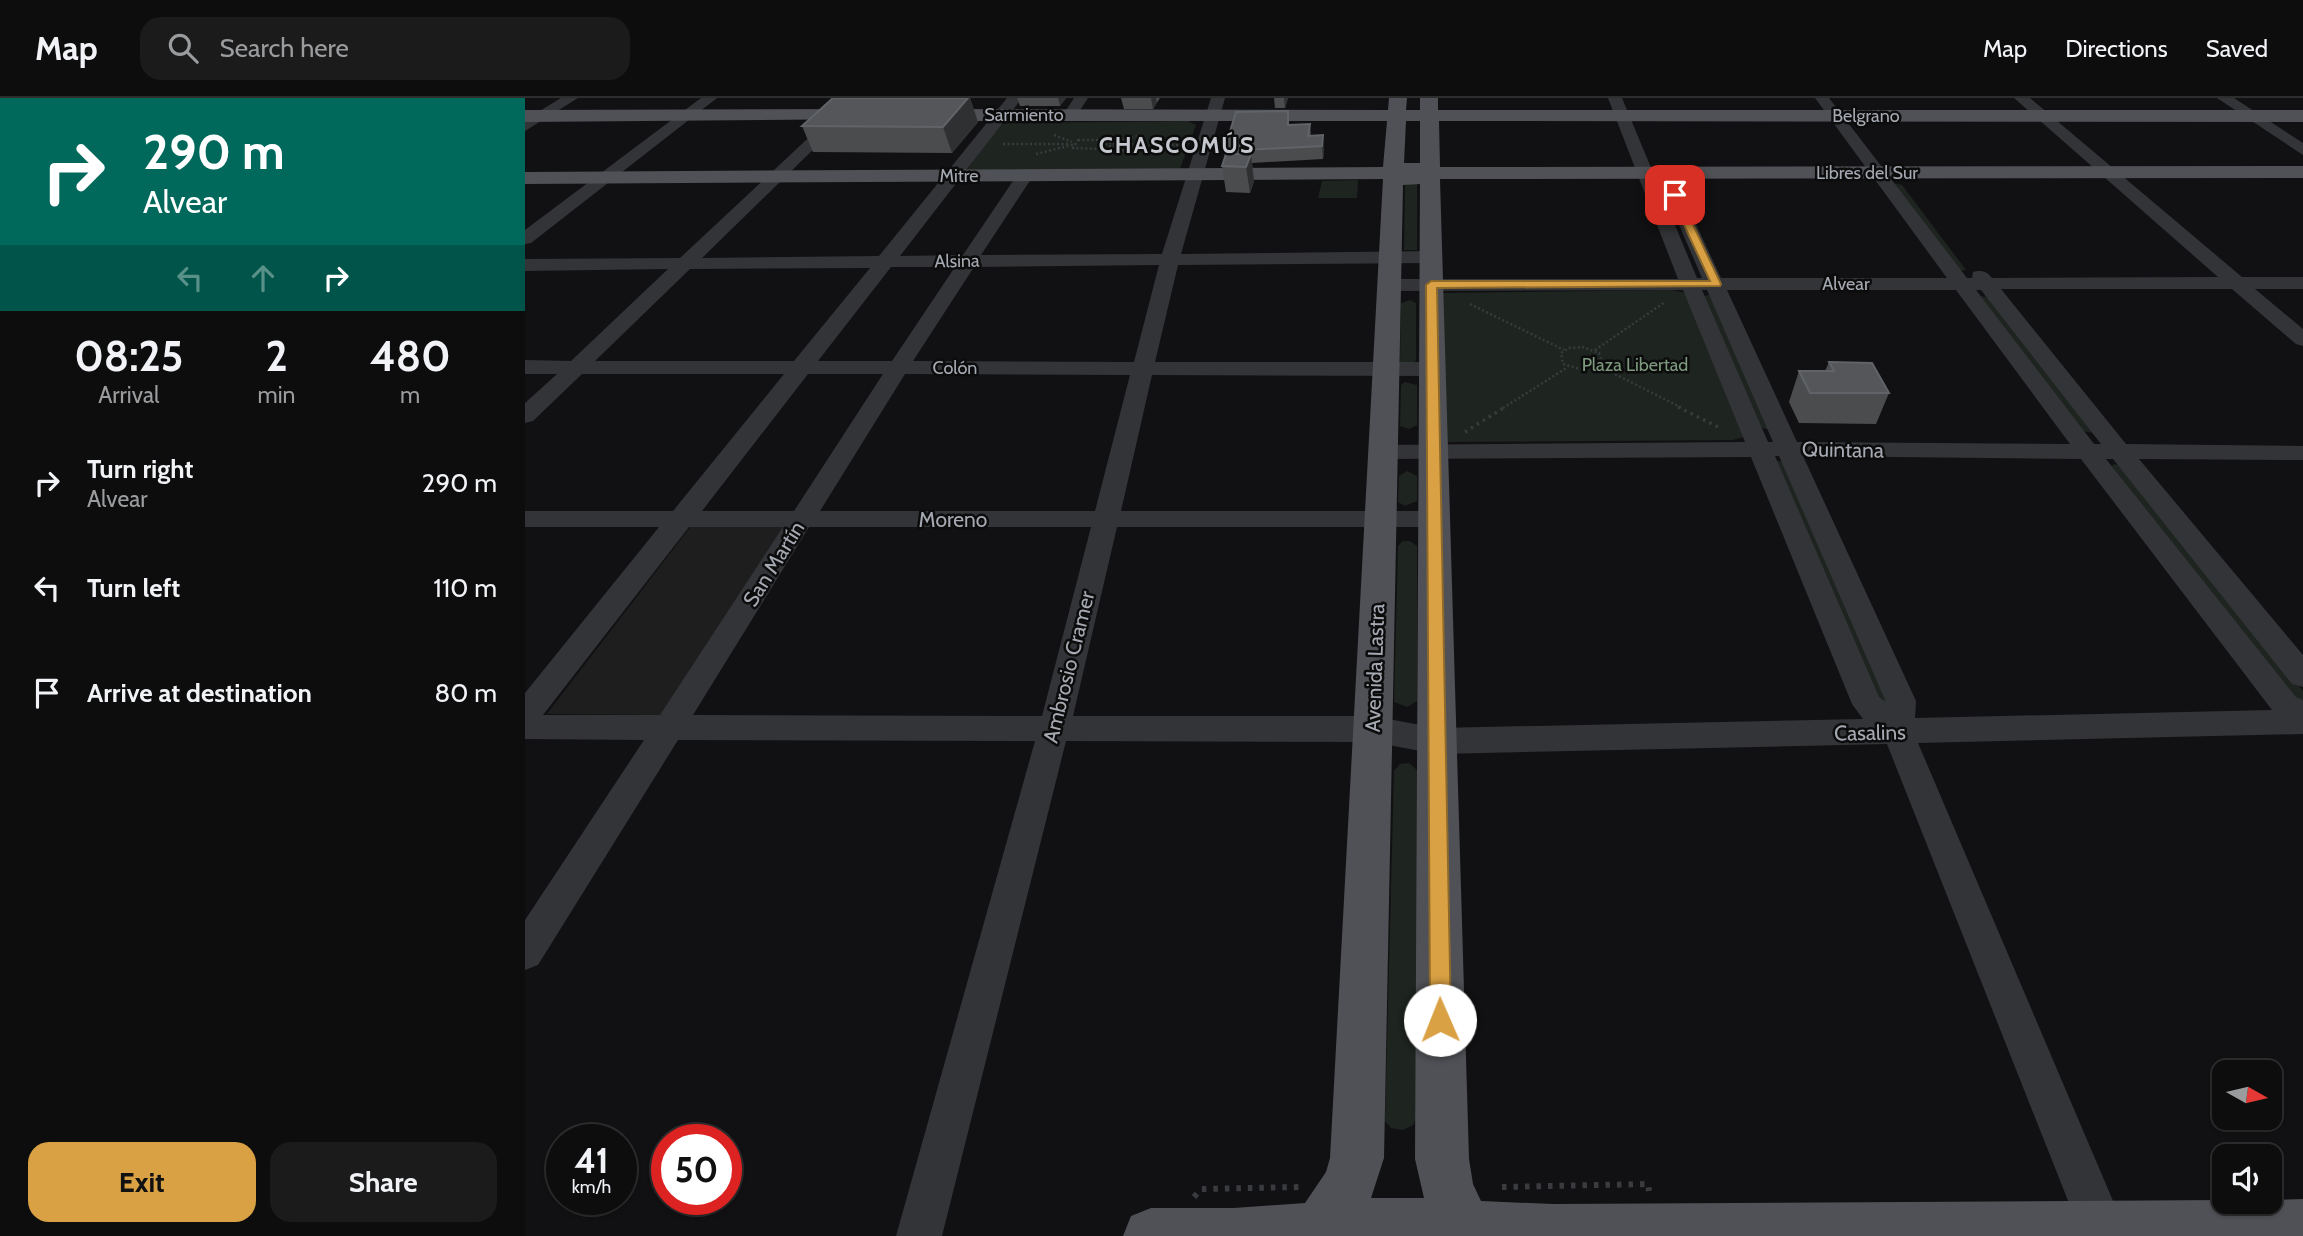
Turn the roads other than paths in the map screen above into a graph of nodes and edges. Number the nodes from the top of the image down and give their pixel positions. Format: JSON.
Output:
{"nodes":[{"id":1,"x":571,"y":98,"type":"edge"},
{"id":2,"x":710,"y":98,"type":"edge"},
{"id":3,"x":859,"y":98,"type":"edge"},
{"id":4,"x":1081,"y":98,"type":"edge"},
{"id":5,"x":2021,"y":98,"type":"edge"},
{"id":6,"x":2224,"y":98,"type":"edge"},
{"id":7,"x":2239,"y":98,"type":"edge"},
{"id":8,"x":1008,"y":106,"type":"edge"},
{"id":9,"x":1216,"y":107,"type":"edge"},
{"id":10,"x":1413,"y":107,"type":"edge"},
{"id":11,"x":1627,"y":107,"type":"edge"},
{"id":12,"x":1838,"y":107,"type":"edge"},
{"id":13,"x":2047,"y":110,"type":"edge"},
{"id":14,"x":841,"y":115,"type":"junction"},
{"id":15,"x":885,"y":115,"type":"edge"},
{"id":16,"x":912,"y":115,"type":"edge"},
{"id":17,"x":1070,"y":115,"type":"junction"},
{"id":18,"x":534,"y":116,"type":"edge"},
{"id":19,"x":687,"y":116,"type":"junction"},
{"id":20,"x":2259,"y":116,"type":"junction"},
{"id":21,"x":2303,"y":116,"type":"edge"},
{"id":22,"x":525,"y":126,"type":"edge"},
{"id":23,"x":2303,"y":140,"type":"edge"},
{"id":24,"x":2303,"y":150,"type":"edge"},
{"id":25,"x":2117,"y":172,"type":"junction"},
{"id":26,"x":2303,"y":172,"type":"edge"},
{"id":27,"x":1393,"y":173,"type":"junction"},
{"id":28,"x":1430,"y":173,"type":"junction"},
{"id":29,"x":1654,"y":173,"type":"junction"},
{"id":30,"x":1888,"y":173,"type":"junction"},
{"id":31,"x":953,"y":176,"type":"junction"},
{"id":32,"x":1025,"y":176,"type":"junction"},
{"id":33,"x":1196,"y":176,"type":"junction"},
{"id":34,"x":776,"y":177,"type":"junction"},
{"id":35,"x":525,"y":178,"type":"edge"},
{"id":36,"x":605,"y":178,"type":"junction"},
{"id":37,"x":525,"y":239,"type":"edge"},
{"id":38,"x":1170,"y":259,"type":"junction"},
{"id":39,"x":968,"y":261,"type":"junction"},
{"id":40,"x":884,"y":262,"type":"junction"},
{"id":41,"x":684,"y":264,"type":"junction"},
{"id":42,"x":525,"y":265,"type":"edge"},
{"id":43,"x":1389,"y":271,"type":"junction"},
{"id":44,"x":1431,"y":271,"type":"junction"},
{"id":45,"x":1986,"y":283,"type":"junction"},
{"id":46,"x":2235,"y":283,"type":"junction"},
{"id":47,"x":2259,"y":283,"type":"junction"},
{"id":48,"x":2303,"y":283,"type":"edge"},
{"id":49,"x":1692,"y":284,"type":"junction"},
{"id":50,"x":1716,"y":284,"type":"junction"},
{"id":51,"x":1961,"y":284,"type":"junction"},
{"id":52,"x":2303,"y":319,"type":"edge"},
{"id":53,"x":2303,"y":341,"type":"edge"},
{"id":54,"x":525,"y":367,"type":"edge"},
{"id":55,"x":576,"y":367,"type":"junction"},
{"id":56,"x":800,"y":368,"type":"junction"},
{"id":57,"x":899,"y":368,"type":"junction"},
{"id":58,"x":1143,"y":369,"type":"junction"},
{"id":59,"x":1386,"y":369,"type":"junction"},
{"id":60,"x":1432,"y":369,"type":"junction"},
{"id":61,"x":525,"y":416,"type":"edge"},
{"id":62,"x":1790,"y":449,"type":"junction"},
{"id":63,"x":1762,"y":450,"type":"junction"},
{"id":64,"x":1383,"y":452,"type":"junction"},
{"id":65,"x":1434,"y":452,"type":"junction"},
{"id":66,"x":2088,"y":452,"type":"junction"},
{"id":67,"x":2120,"y":452,"type":"junction"},
{"id":68,"x":2303,"y":453,"type":"edge"},
{"id":69,"x":525,"y":519,"type":"edge"},
{"id":70,"x":681,"y":519,"type":"junction"},
{"id":71,"x":802,"y":519,"type":"junction"},
{"id":72,"x":1380,"y":519,"type":"junction"},
{"id":73,"x":1434,"y":519,"type":"junction"},
{"id":74,"x":1105,"y":520,"type":"junction"},
{"id":75,"x":2303,"y":676,"type":"edge"},
{"id":76,"x":2303,"y":714,"type":"edge"},
{"id":77,"x":525,"y":715,"type":"edge"},
{"id":78,"x":2303,"y":722,"type":"edge"},
{"id":79,"x":673,"y":726,"type":"junction"},
{"id":80,"x":525,"y":727,"type":"edge"},
{"id":81,"x":1054,"y":727,"type":"junction"},
{"id":82,"x":1372,"y":729,"type":"junction"},
{"id":83,"x":1898,"y":732,"type":"junction"},
{"id":84,"x":1437,"y":741,"type":"junction"},
{"id":85,"x":525,"y":952,"type":"edge"},
{"id":86,"x":2303,"y":1227,"type":"edge"},
{"id":87,"x":1321,"y":1228,"type":"junction"},
{"id":88,"x":1465,"y":1228,"type":"junction"},
{"id":89,"x":2104,"y":1233,"type":"edge"},
{"id":90,"x":1556,"y":1234,"type":"edge"},
{"id":91,"x":919,"y":1236,"type":"edge"},
{"id":92,"x":1151,"y":1236,"type":"edge"},
{"id":93,"x":1234,"y":1236,"type":"edge"}],
"edges":[{"from":1,"to":18,"type":"street"},
{"from":2,"to":19,"type":"street"},
{"from":3,"to":14,"type":"street"},
{"from":4,"to":17,"type":"street"},
{"from":5,"to":13,"type":"street"},
{"from":6,"to":20,"type":"street"},
{"from":7,"to":20,"type":"street"},
{"from":8,"to":16,"type":"main road","name":"Sarmiento"},
{"from":8,"to":17,"type":"main road","name":"Sarmiento"},
{"from":8,"to":31,"type":"street"},
{"from":9,"to":10,"type":"main road","name":"Sarmiento"},
{"from":9,"to":17,"type":"main road","name":"Sarmiento"},
{"from":9,"to":33,"type":"street","name":"Ambrosio Cramer"},
{"from":10,"to":11,"type":"main road","name":"Belgrano"},
{"from":10,"to":27,"type":"main road","name":"Avenida Lastra"},
{"from":10,"to":28,"type":"main road"},
{"from":11,"to":12,"type":"main road","name":"Belgrano"},
{"from":11,"to":29,"type":"street"},
{"from":12,"to":13,"type":"main road","name":"Belgrano"},
{"from":12,"to":30,"type":"street"},
{"from":13,"to":20,"type":"main road","name":"Belgrano"},
{"from":13,"to":25,"type":"street"},
{"from":14,"to":15,"type":"main road"},
{"from":14,"to":19,"type":"main road"},
{"from":14,"to":34,"type":"street"},
{"from":18,"to":19,"type":"main road"},
{"from":18,"to":22,"type":"street"},
{"from":19,"to":36,"type":"street"},
{"from":20,"to":21,"type":"main road","name":"Belgrano"},
{"from":20,"to":23,"type":"street"},
{"from":20,"to":24,"type":"street"},
{"from":25,"to":26,"type":"main road","name":"Libres del Sur"},
{"from":25,"to":30,"type":"main road","name":"Libres del Sur"},
{"from":25,"to":46,"type":"street"},
{"from":25,"to":47,"type":"street"},
{"from":27,"to":28,"type":"main road","name":"Libres del Sur"},
{"from":27,"to":33,"type":"main road","name":"Mitre"},
{"from":27,"to":43,"type":"main road","name":"Avenida Lastra"},
{"from":28,"to":29,"type":"main road","name":"Libres del Sur"},
{"from":28,"to":44,"type":"main road"},
{"from":29,"to":30,"type":"main road","name":"Libres del Sur"},
{"from":29,"to":49,"type":"street"},
{"from":29,"to":50,"type":"street"},
{"from":30,"to":45,"type":"street"},
{"from":30,"to":51,"type":"street"},
{"from":31,"to":32,"type":"main road","name":"Mitre"},
{"from":31,"to":34,"type":"main road","name":"Mitre"},
{"from":31,"to":40,"type":"street"},
{"from":32,"to":33,"type":"main road","name":"Mitre"},
{"from":32,"to":39,"type":"street","name":"San Martín"},
{"from":33,"to":38,"type":"street","name":"Ambrosio Cramer"},
{"from":34,"to":36,"type":"main road","name":"Mitre"},
{"from":34,"to":41,"type":"street"},
{"from":35,"to":36,"type":"main road","name":"Mitre"},
{"from":36,"to":37,"type":"street"},
{"from":38,"to":39,"type":"street","name":"Alsina"},
{"from":38,"to":43,"type":"street","name":"Alsina"},
{"from":38,"to":58,"type":"street","name":"Ambrosio Cramer"},
{"from":39,"to":40,"type":"street","name":"Alsina"},
{"from":39,"to":57,"type":"street","name":"San Martín"},
{"from":40,"to":41,"type":"street","name":"Alsina"},
{"from":40,"to":56,"type":"street"},
{"from":41,"to":42,"type":"street","name":"Alsina"},
{"from":41,"to":55,"type":"street"},
{"from":43,"to":44,"type":"street","name":"Alvear"},
{"from":43,"to":44,"type":"street"},
{"from":43,"to":59,"type":"main road","name":"Avenida Lastra"},
{"from":44,"to":49,"type":"street","name":"Alvear"},
{"from":44,"to":60,"type":"main road"},
{"from":45,"to":46,"type":"street","name":"Alvear"},
{"from":45,"to":51,"type":"street","name":"Alvear"},
{"from":45,"to":67,"type":"street"},
{"from":46,"to":47,"type":"street","name":"Alvear"},
{"from":46,"to":53,"type":"street"},
{"from":47,"to":48,"type":"street","name":"Alvear"},
{"from":47,"to":52,"type":"street"},
{"from":49,"to":50,"type":"street","name":"Alvear"},
{"from":49,"to":63,"type":"street"},
{"from":50,"to":51,"type":"street","name":"Alvear"},
{"from":50,"to":62,"type":"street"},
{"from":51,"to":66,"type":"street"},
{"from":54,"to":55,"type":"street","name":"Colón"},
{"from":55,"to":56,"type":"street","name":"Colón"},
{"from":55,"to":61,"type":"street"},
{"from":56,"to":57,"type":"street","name":"Colón"},
{"from":56,"to":70,"type":"street"},
{"from":57,"to":58,"type":"street","name":"Colón"},
{"from":57,"to":71,"type":"street","name":"San Martín"},
{"from":58,"to":59,"type":"street","name":"Colón"},
{"from":58,"to":74,"type":"street","name":"Ambrosio Cramer"},
{"from":59,"to":60,"type":"street","name":"Colón"},
{"from":59,"to":64,"type":"main road","name":"Avenida Lastra"},
{"from":60,"to":65,"type":"main road"},
{"from":62,"to":63,"type":"street","name":"Quintana"},
{"from":62,"to":66,"type":"street","name":"Quintana"},
{"from":62,"to":83,"type":"street"},
{"from":63,"to":65,"type":"street","name":"Quintana"},
{"from":63,"to":83,"type":"street"},
{"from":64,"to":65,"type":"street","name":"Quintana"},
{"from":64,"to":72,"type":"main road","name":"Avenida Lastra"},
{"from":65,"to":73,"type":"main road"},
{"from":66,"to":67,"type":"street","name":"Quintana"},
{"from":66,"to":76,"type":"street"},
{"from":67,"to":68,"type":"street","name":"Quintana"},
{"from":67,"to":75,"type":"street"},
{"from":69,"to":70,"type":"street","name":"Moreno"},
{"from":70,"to":71,"type":"street","name":"Moreno"},
{"from":70,"to":77,"type":"street"},
{"from":71,"to":74,"type":"street","name":"Moreno"},
{"from":71,"to":79,"type":"street","name":"San Martín"},
{"from":72,"to":73,"type":"street","name":"Moreno"},
{"from":72,"to":74,"type":"street","name":"Moreno"},
{"from":72,"to":82,"type":"main road","name":"Avenida Lastra"},
{"from":73,"to":84,"type":"main road"},
{"from":74,"to":81,"type":"street","name":"Ambrosio Cramer"},
{"from":78,"to":83,"type":"street","name":"Casalins"},
{"from":79,"to":80,"type":"street","name":"Casalins"},
{"from":79,"to":81,"type":"street","name":"Casalins"},
{"from":79,"to":85,"type":"street","name":"San Martín"},
{"from":81,"to":82,"type":"street","name":"Casalins"},
{"from":81,"to":91,"type":"street","name":"Ambrosio Cramer"},
{"from":82,"to":84,"type":"street","name":"Casalins"},
{"from":82,"to":87,"type":"main road","name":"Avenida Lastra"},
{"from":83,"to":84,"type":"street","name":"Casalins"},
{"from":83,"to":89,"type":"street"},
{"from":84,"to":88,"type":"main road"},
{"from":86,"to":89,"type":"main road"},
{"from":87,"to":88,"type":"main road"},
{"from":87,"to":93,"type":"main road"},
{"from":88,"to":90,"type":"main road"},
{"from":89,"to":90,"type":"main road"},
{"from":92,"to":93,"type":"main road"}]}
